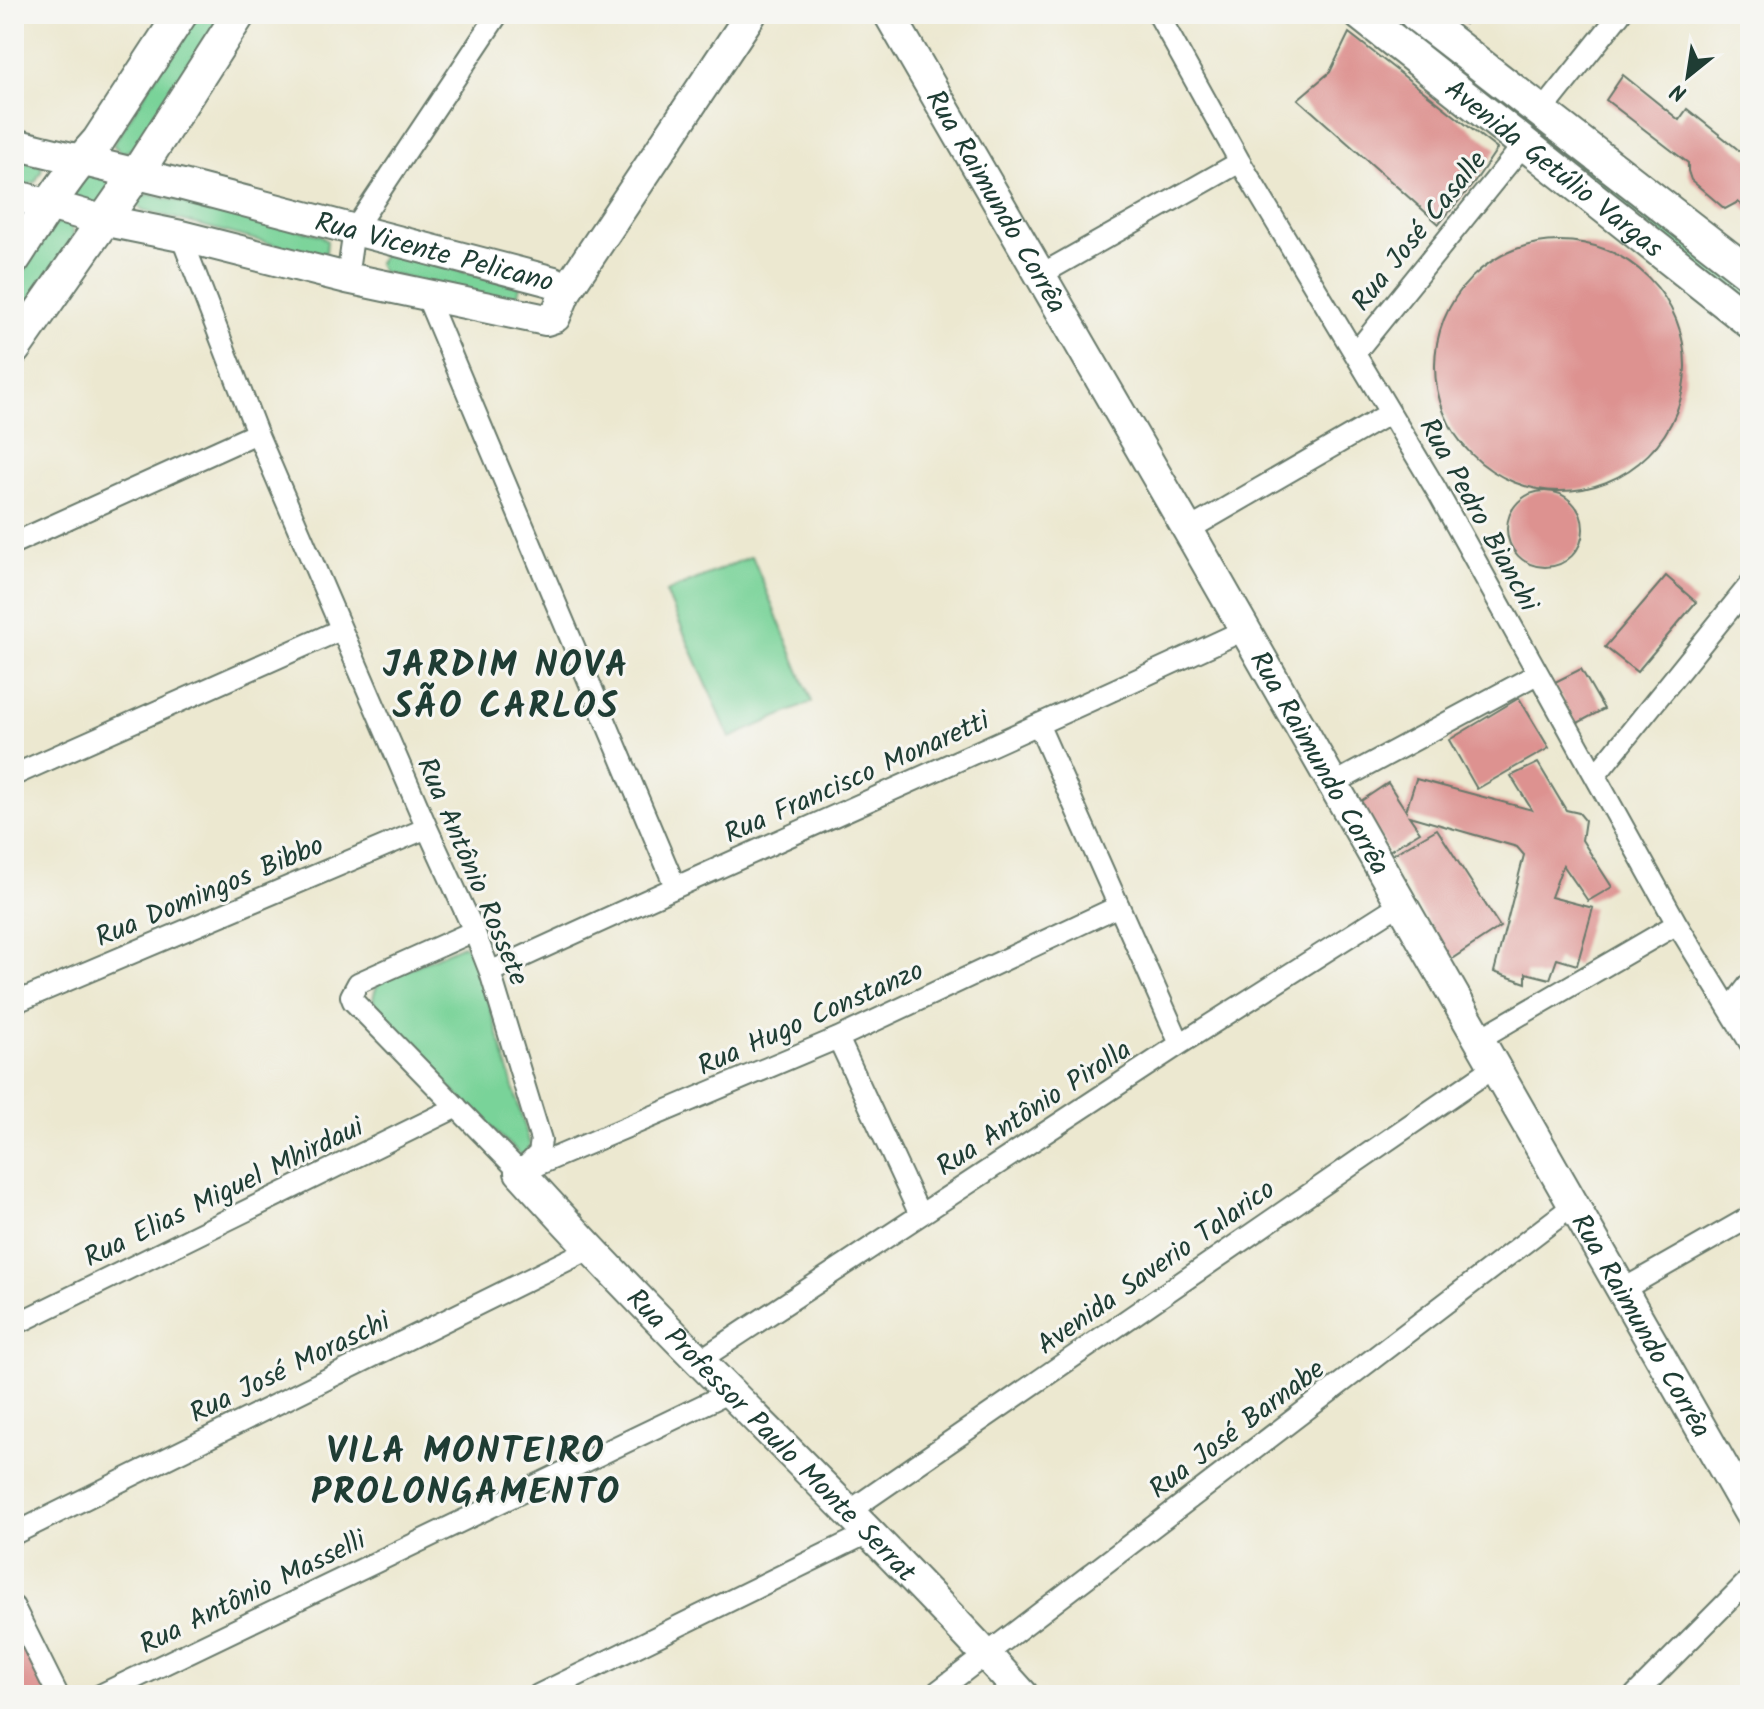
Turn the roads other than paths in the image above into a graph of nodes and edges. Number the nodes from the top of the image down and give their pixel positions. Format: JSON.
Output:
{"nodes":[{"id":1,"x":181,"y":14,"type":"edge"},
{"id":2,"x":239,"y":14,"type":"edge"},
{"id":3,"x":498,"y":14,"type":"edge"},
{"id":4,"x":751,"y":14,"type":"edge"},
{"id":5,"x":1158,"y":14,"type":"edge"},
{"id":6,"x":1360,"y":14,"type":"edge"},
{"id":7,"x":1415,"y":14,"type":"edge"},
{"id":8,"x":1620,"y":14,"type":"edge"},
{"id":9,"x":896,"y":16,"type":"edge"},
{"id":10,"x":1541,"y":113,"type":"junction"},
{"id":11,"x":14,"y":144,"type":"edge"},
{"id":12,"x":1524,"y":144,"type":"junction"},
{"id":13,"x":81,"y":160,"type":"junction"},
{"id":14,"x":1240,"y":162,"type":"junction"},
{"id":15,"x":137,"y":173,"type":"junction"},
{"id":16,"x":14,"y":195,"type":"edge"},
{"id":17,"x":48,"y":206,"type":"junction"},
{"id":18,"x":102,"y":220,"type":"junction"},
{"id":19,"x":354,"y":230,"type":"junction"},
{"id":20,"x":181,"y":236,"type":"junction"},
{"id":21,"x":14,"y":259,"type":"edge"},
{"id":22,"x":1750,"y":274,"type":"edge"},
{"id":23,"x":1040,"y":275,"type":"junction"},
{"id":24,"x":347,"y":278,"type":"junction"},
{"id":25,"x":565,"y":293,"type":"junction"},
{"id":26,"x":426,"y":295,"type":"junction"},
{"id":27,"x":1750,"y":322,"type":"edge"},
{"id":28,"x":14,"y":349,"type":"edge"},
{"id":29,"x":1356,"y":352,"type":"junction"},
{"id":30,"x":1390,"y":413,"type":"junction"},
{"id":31,"x":257,"y":433,"type":"junction"},
{"id":32,"x":1188,"y":530,"type":"junction"},
{"id":33,"x":14,"y":543,"type":"edge"},
{"id":34,"x":1750,"y":584,"type":"edge"},
{"id":35,"x":340,"y":630,"type":"junction"},
{"id":36,"x":1244,"y":630,"type":"junction"},
{"id":37,"x":1537,"y":674,"type":"junction"},
{"id":38,"x":1039,"y":726,"type":"junction"},
{"id":39,"x":14,"y":775,"type":"edge"},
{"id":40,"x":1595,"y":776,"type":"junction"},
{"id":41,"x":1333,"y":784,"type":"junction"},
{"id":42,"x":427,"y":828,"type":"junction"},
{"id":43,"x":675,"y":886,"type":"junction"},
{"id":44,"x":1400,"y":904,"type":"junction"},
{"id":45,"x":1119,"y":906,"type":"junction"},
{"id":46,"x":1677,"y":924,"type":"junction"},
{"id":47,"x":474,"y":931,"type":"junction"},
{"id":48,"x":490,"y":972,"type":"junction"},
{"id":49,"x":1750,"y":983,"type":"edge"},
{"id":50,"x":14,"y":1003,"type":"edge"},
{"id":51,"x":1730,"y":1009,"type":"junction"},
{"id":52,"x":838,"y":1038,"type":"junction"},
{"id":53,"x":1479,"y":1039,"type":"junction"},
{"id":54,"x":1750,"y":1043,"type":"edge"},
{"id":55,"x":1180,"y":1044,"type":"junction"},
{"id":56,"x":1494,"y":1067,"type":"junction"},
{"id":57,"x":457,"y":1107,"type":"junction"},
{"id":58,"x":520,"y":1172,"type":"junction"},
{"id":59,"x":1574,"y":1205,"type":"junction"},
{"id":60,"x":920,"y":1215,"type":"junction"},
{"id":61,"x":1750,"y":1217,"type":"edge"},
{"id":62,"x":590,"y":1249,"type":"junction"},
{"id":63,"x":1622,"y":1290,"type":"junction"},
{"id":64,"x":14,"y":1325,"type":"edge"},
{"id":65,"x":700,"y":1360,"type":"junction"},
{"id":66,"x":730,"y":1392,"type":"junction"},
{"id":67,"x":1750,"y":1514,"type":"edge"},
{"id":68,"x":858,"y":1522,"type":"junction"},
{"id":69,"x":14,"y":1534,"type":"edge"},
{"id":70,"x":1750,"y":1579,"type":"edge"},
{"id":71,"x":14,"y":1607,"type":"edge"},
{"id":72,"x":986,"y":1654,"type":"junction"},
{"id":73,"x":58,"y":1695,"type":"edge"},
{"id":74,"x":100,"y":1695,"type":"edge"},
{"id":75,"x":538,"y":1695,"type":"edge"},
{"id":76,"x":933,"y":1695,"type":"edge"},
{"id":77,"x":1023,"y":1695,"type":"edge"},
{"id":78,"x":1635,"y":1695,"type":"edge"}],
"edges":[{"from":1,"to":13,"type":"main road"},
{"from":2,"to":15,"type":"main road"},
{"from":3,"to":19,"type":"street"},
{"from":4,"to":25,"type":"street"},
{"from":5,"to":14,"type":"street","name":"Rua Pedro Bianchi"},
{"from":6,"to":12,"type":"main road","name":"Avenida Getúlio Vargas"},
{"from":7,"to":10,"type":"main road","name":"Avenida Getúlio Vargas"},
{"from":8,"to":10,"type":"street"},
{"from":9,"to":23,"type":"street","name":"Rua Raimundo Corrêa"},
{"from":10,"to":22,"type":"main road","name":"Avenida Getúlio Vargas"},
{"from":11,"to":13,"type":"street","name":"Rua Vicente Pelicano"},
{"from":12,"to":27,"type":"main road","name":"Avenida Getúlio Vargas"},
{"from":12,"to":29,"type":"street","name":"Rua José Casalle"},
{"from":13,"to":15,"type":"street","name":"Rua Vicente Pelicano"},
{"from":13,"to":17,"type":"main road"},
{"from":14,"to":23,"type":"street"},
{"from":14,"to":29,"type":"street","name":"Rua Pedro Bianchi"},
{"from":15,"to":18,"type":"main road"},
{"from":15,"to":19,"type":"street","name":"Rua Vicente Pelicano"},
{"from":16,"to":17,"type":"street","name":"Rua Vicente Pelicano"},
{"from":17,"to":18,"type":"street","name":"Rua Vicente Pelicano"},
{"from":17,"to":21,"type":"main road"},
{"from":18,"to":20,"type":"street","name":"Rua Vicente Pelicano"},
{"from":18,"to":28,"type":"main road"},
{"from":19,"to":24,"type":"street"},
{"from":19,"to":25,"type":"street","name":"Rua Vicente Pelicano"},
{"from":20,"to":24,"type":"street","name":"Rua Vicente Pelicano"},
{"from":20,"to":31,"type":"street","name":"Rua Antônio Rossete"},
{"from":23,"to":32,"type":"street","name":"Rua Raimundo Corrêa"},
{"from":24,"to":26,"type":"street","name":"Rua Vicente Pelicano"},
{"from":25,"to":26,"type":"street","name":"Rua Vicente Pelicano"},
{"from":26,"to":43,"type":"street"},
{"from":29,"to":30,"type":"street","name":"Rua Pedro Bianchi"},
{"from":30,"to":32,"type":"street"},
{"from":30,"to":37,"type":"street","name":"Rua Pedro Bianchi"},
{"from":31,"to":33,"type":"street"},
{"from":31,"to":35,"type":"street","name":"Rua Antônio Rossete"},
{"from":32,"to":36,"type":"street","name":"Rua Raimundo Corrêa"},
{"from":34,"to":40,"type":"street"},
{"from":35,"to":39,"type":"street"},
{"from":35,"to":42,"type":"street","name":"Rua Antônio Rossete"},
{"from":36,"to":38,"type":"street","name":"Rua Francisco Monaretti"},
{"from":36,"to":41,"type":"street","name":"Rua Raimundo Corrêa"},
{"from":37,"to":40,"type":"street","name":"Rua Pedro Bianchi"},
{"from":37,"to":41,"type":"street"},
{"from":38,"to":43,"type":"street","name":"Rua Francisco Monaretti"},
{"from":38,"to":45,"type":"street"},
{"from":40,"to":46,"type":"street","name":"Rua Pedro Bianchi"},
{"from":41,"to":44,"type":"street","name":"Rua Raimundo Corrêa"},
{"from":42,"to":47,"type":"street","name":"Rua Antônio Rossete"},
{"from":42,"to":50,"type":"street","name":"Rua Domingos Bibbo"},
{"from":43,"to":48,"type":"street","name":"Rua Francisco Monaretti"},
{"from":44,"to":53,"type":"street","name":"Rua Raimundo Corrêa"},
{"from":44,"to":55,"type":"street","name":"Rua Antônio Pirolla"},
{"from":45,"to":52,"type":"street","name":"Rua Hugo Constanzo"},
{"from":45,"to":55,"type":"street"},
{"from":46,"to":51,"type":"street","name":"Rua Pedro Bianchi"},
{"from":46,"to":53,"type":"street"},
{"from":47,"to":48,"type":"street","name":"Rua Antônio Rossete"},
{"from":47,"to":57,"type":"street"},
{"from":48,"to":58,"type":"street","name":"Rua Antônio Rossete"},
{"from":49,"to":51,"type":"street"},
{"from":51,"to":54,"type":"street","name":"Rua Pedro Bianchi"},
{"from":52,"to":58,"type":"street","name":"Rua Hugo Constanzo"},
{"from":52,"to":60,"type":"street"},
{"from":53,"to":56,"type":"street","name":"Rua Raimundo Corrêa"},
{"from":55,"to":60,"type":"street","name":"Rua Antônio Pirolla"},
{"from":56,"to":59,"type":"street","name":"Rua Raimundo Corrêa"},
{"from":56,"to":68,"type":"street","name":"Avenida Saverio Talarico"},
{"from":57,"to":58,"type":"street"},
{"from":57,"to":64,"type":"street","name":"Rua Elias Miguel Mhirdaui"},
{"from":58,"to":62,"type":"street","name":"Rua Professor Paulo Monte Serrat"},
{"from":59,"to":63,"type":"street","name":"Rua Raimundo Corrêa"},
{"from":59,"to":72,"type":"street","name":"Rua José Barnabe"},
{"from":60,"to":65,"type":"street","name":"Rua Antônio Pirolla"},
{"from":61,"to":63,"type":"street"},
{"from":62,"to":65,"type":"street","name":"Rua Professor Paulo Monte Serrat"},
{"from":62,"to":69,"type":"street","name":"Rua José Moraschi"},
{"from":63,"to":67,"type":"street","name":"Rua Raimundo Corrêa"},
{"from":65,"to":66,"type":"street","name":"Rua Professor Paulo Monte Serrat"},
{"from":66,"to":68,"type":"street","name":"Rua Professor Paulo Monte Serrat"},
{"from":66,"to":74,"type":"street","name":"Rua Antônio Masselli"},
{"from":68,"to":72,"type":"street","name":"Rua Professor Paulo Monte Serrat"},
{"from":68,"to":75,"type":"street","name":"Avenida Saverio Talarico"},
{"from":70,"to":78,"type":"street"},
{"from":71,"to":73,"type":"street"},
{"from":72,"to":76,"type":"street","name":"Rua José Barnabe"},
{"from":72,"to":77,"type":"street","name":"Rua Professor Paulo Monte Serrat"}]}
